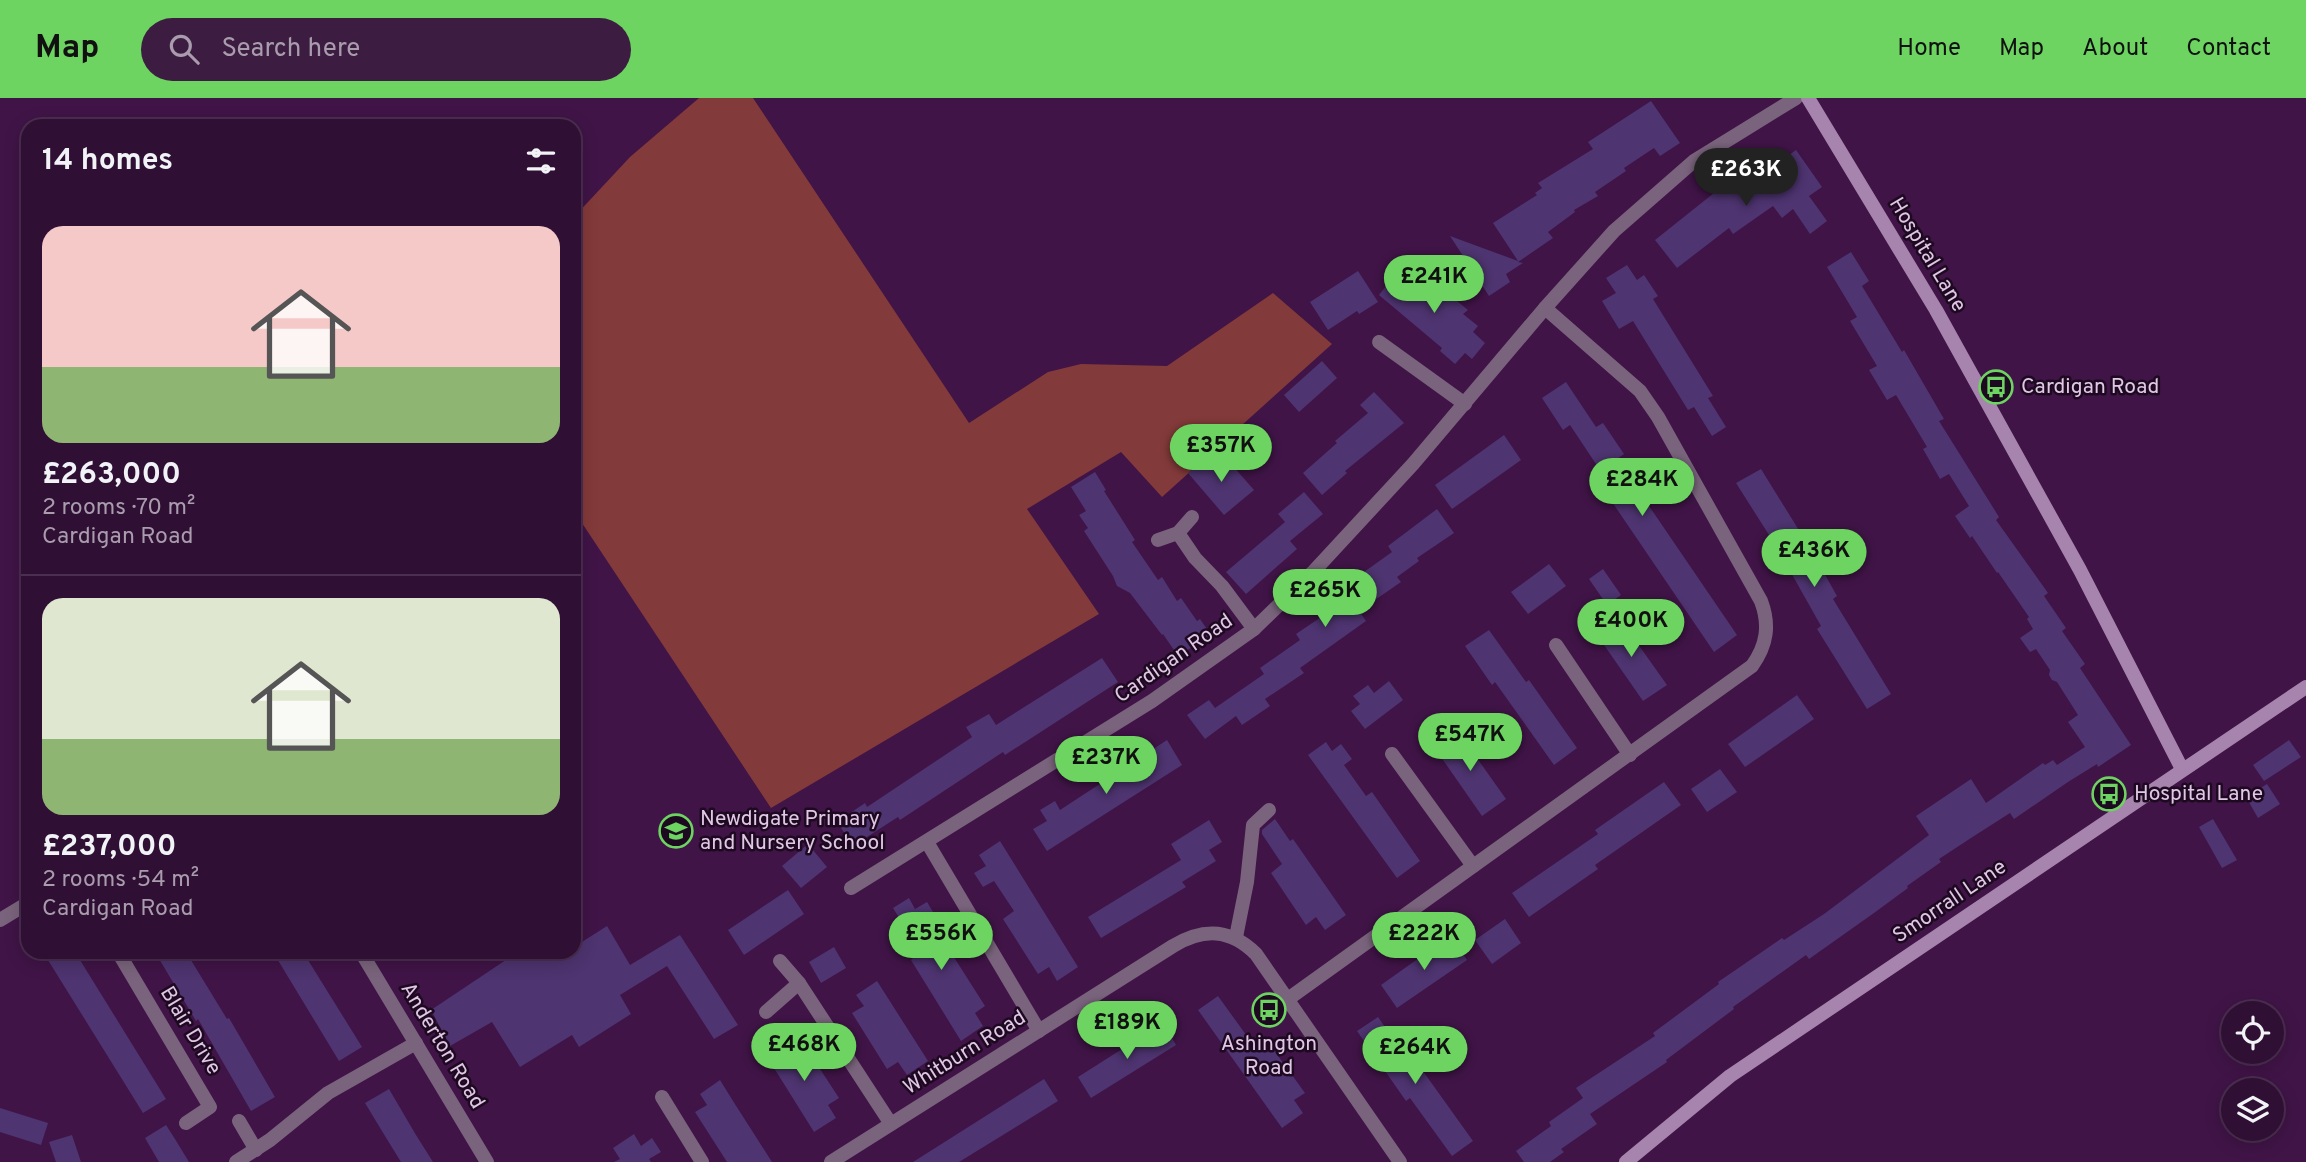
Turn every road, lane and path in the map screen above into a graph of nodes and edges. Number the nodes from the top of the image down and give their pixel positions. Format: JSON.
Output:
{"nodes":[{"id":1,"x":1796,"y":98,"type":"edge"},
{"id":2,"x":1808,"y":98,"type":"edge"},
{"id":3,"x":1545,"y":308,"type":"junction"},
{"id":4,"x":1379,"y":342,"type":"dead end"},
{"id":5,"x":1465,"y":404,"type":"junction"},
{"id":6,"x":1192,"y":517,"type":"dead end"},
{"id":7,"x":1178,"y":533,"type":"junction"},
{"id":8,"x":1158,"y":540,"type":"dead end"},
{"id":9,"x":1254,"y":629,"type":"junction"},
{"id":10,"x":1556,"y":645,"type":"dead end"},
{"id":11,"x":2306,"y":687,"type":"edge"},
{"id":12,"x":1392,"y":754,"type":"dead end"},
{"id":13,"x":1630,"y":755,"type":"junction"},
{"id":14,"x":2182,"y":769,"type":"junction"},
{"id":15,"x":1269,"y":810,"type":"dead end"},
{"id":16,"x":927,"y":842,"type":"junction"},
{"id":17,"x":1473,"y":866,"type":"junction"},
{"id":18,"x":851,"y":888,"type":"dead end"},
{"id":19,"x":21,"y":907,"type":"edge"},
{"id":20,"x":0,"y":920,"type":"edge"},
{"id":21,"x":1236,"y":937,"type":"junction"},
{"id":22,"x":122,"y":959,"type":"edge"},
{"id":23,"x":365,"y":959,"type":"edge"},
{"id":24,"x":780,"y":961,"type":"dead end"},
{"id":25,"x":799,"y":983,"type":"junction"},
{"id":26,"x":1288,"y":999,"type":"junction"},
{"id":27,"x":766,"y":1012,"type":"dead end"},
{"id":28,"x":1039,"y":1031,"type":"junction"},
{"id":29,"x":416,"y":1043,"type":"junction"},
{"id":30,"x":662,"y":1097,"type":"dead end"},
{"id":31,"x":239,"y":1121,"type":"dead end"},
{"id":32,"x":186,"y":1123,"type":"dead end"},
{"id":33,"x":891,"y":1125,"type":"junction"},
{"id":34,"x":256,"y":1150,"type":"junction"},
{"id":35,"x":236,"y":1162,"type":"edge"},
{"id":36,"x":487,"y":1162,"type":"edge"},
{"id":37,"x":702,"y":1162,"type":"edge"},
{"id":38,"x":831,"y":1162,"type":"edge"},
{"id":39,"x":1399,"y":1162,"type":"edge"},
{"id":40,"x":1626,"y":1162,"type":"edge"}],
"edges":[{"from":1,"to":3,"type":"street","name":"Cardigan Road"},
{"from":2,"to":14,"type":"street","name":"Hospital Lane"},
{"from":3,"to":5,"type":"street","name":"Cardigan Road"},
{"from":3,"to":13,"type":"street"},
{"from":4,"to":5,"type":"street"},
{"from":5,"to":9,"type":"street","name":"Cardigan Road"},
{"from":6,"to":7,"type":"street"},
{"from":7,"to":8,"type":"street"},
{"from":7,"to":9,"type":"street"},
{"from":9,"to":16,"type":"street","name":"Cardigan Road"},
{"from":10,"to":13,"type":"street"},
{"from":11,"to":14,"type":"street","name":"Smorrall Lane"},
{"from":12,"to":17,"type":"street"},
{"from":13,"to":17,"type":"street"},
{"from":14,"to":40,"type":"street","name":"Smorrall Lane"},
{"from":15,"to":21,"type":"street"},
{"from":16,"to":18,"type":"street","name":"Cardigan Road"},
{"from":16,"to":28,"type":"street"},
{"from":17,"to":26,"type":"street"},
{"from":19,"to":20,"type":"street"},
{"from":21,"to":26,"type":"street"},
{"from":21,"to":28,"type":"street","name":"Whitburn Road"},
{"from":22,"to":32,"type":"street","name":"Blair Drive"},
{"from":23,"to":29,"type":"street","name":"Anderton Road"},
{"from":24,"to":25,"type":"street"},
{"from":25,"to":27,"type":"street"},
{"from":25,"to":33,"type":"street"},
{"from":26,"to":39,"type":"street"},
{"from":28,"to":33,"type":"street","name":"Whitburn Road"},
{"from":29,"to":34,"type":"street"},
{"from":29,"to":36,"type":"street","name":"Anderton Road"},
{"from":30,"to":37,"type":"street"},
{"from":31,"to":34,"type":"street"},
{"from":33,"to":38,"type":"street","name":"Whitburn Road"},
{"from":34,"to":35,"type":"street"}]}
